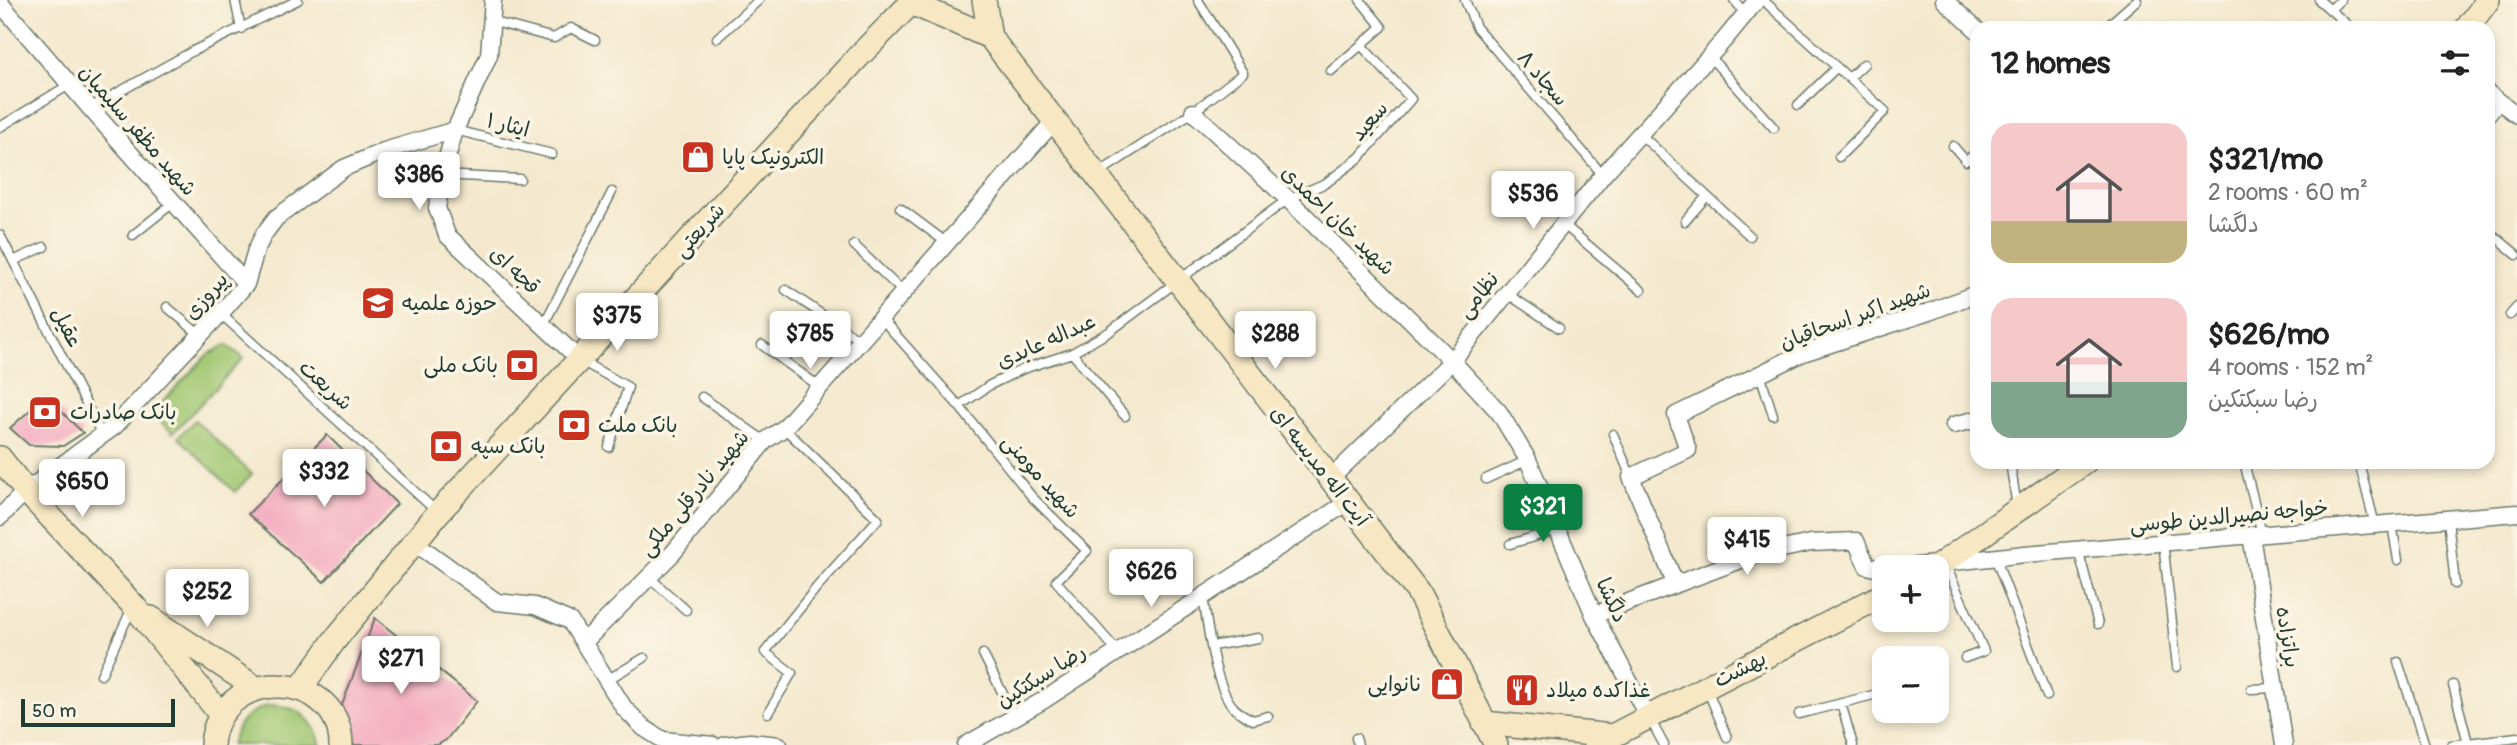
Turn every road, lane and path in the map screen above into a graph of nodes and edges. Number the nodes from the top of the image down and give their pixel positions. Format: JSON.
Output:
{"nodes":[{"id":1,"x":235,"y":0,"type":"edge"},
{"id":2,"x":298,"y":0,"type":"edge"},
{"id":3,"x":493,"y":0,"type":"edge"},
{"id":4,"x":759,"y":0,"type":"edge"},
{"id":5,"x":984,"y":0,"type":"edge"},
{"id":6,"x":1198,"y":0,"type":"edge"},
{"id":7,"x":1360,"y":0,"type":"edge"},
{"id":8,"x":1465,"y":0,"type":"edge"},
{"id":9,"x":1734,"y":0,"type":"edge"},
{"id":10,"x":1757,"y":0,"type":"edge"},
{"id":11,"x":1763,"y":0,"type":"edge"},
{"id":12,"x":1944,"y":0,"type":"edge"},
{"id":13,"x":2137,"y":0,"type":"edge"},
{"id":14,"x":2319,"y":0,"type":"edge"},
{"id":15,"x":2340,"y":0,"type":"edge"},
{"id":16,"x":2488,"y":0,"type":"edge"},
{"id":17,"x":913,"y":1,"type":"edge"},
{"id":18,"x":0,"y":3,"type":"edge"},
{"id":19,"x":2330,"y":10,"type":"junction"},
{"id":20,"x":1746,"y":14,"type":"junction"},
{"id":21,"x":491,"y":21,"type":"junction"},
{"id":22,"x":2113,"y":21,"type":"edge"},
{"id":23,"x":2343,"y":21,"type":"edge"},
{"id":24,"x":2472,"y":21,"type":"edge"},
{"id":25,"x":1970,"y":24,"type":"edge"},
{"id":26,"x":241,"y":29,"type":"junction"},
{"id":27,"x":990,"y":37,"type":"junction"},
{"id":28,"x":717,"y":38,"type":"dead end"},
{"id":29,"x":595,"y":40,"type":"dead end"},
{"id":30,"x":1361,"y":45,"type":"junction"},
{"id":31,"x":1710,"y":57,"type":"junction"},
{"id":32,"x":1864,"y":64,"type":"dead end"},
{"id":33,"x":1837,"y":67,"type":"junction"},
{"id":34,"x":1331,"y":71,"type":"dead end"},
{"id":35,"x":1849,"y":78,"type":"junction"},
{"id":36,"x":69,"y":85,"type":"junction"},
{"id":37,"x":1798,"y":105,"type":"dead end"},
{"id":38,"x":90,"y":108,"type":"junction"},
{"id":39,"x":1193,"y":112,"type":"junction"},
{"id":40,"x":1055,"y":120,"type":"junction"},
{"id":41,"x":0,"y":127,"type":"edge"},
{"id":42,"x":1774,"y":128,"type":"dead end"},
{"id":43,"x":455,"y":130,"type":"junction"},
{"id":44,"x":1640,"y":134,"type":"junction"},
{"id":45,"x":1953,"y":146,"type":"dead end"},
{"id":46,"x":552,"y":154,"type":"dead end"},
{"id":47,"x":1839,"y":157,"type":"dead end"},
{"id":48,"x":1970,"y":157,"type":"edge"},
{"id":49,"x":1097,"y":174,"type":"junction"},
{"id":50,"x":442,"y":175,"type":"junction"},
{"id":51,"x":1603,"y":175,"type":"junction"},
{"id":52,"x":520,"y":179,"type":"dead end"},
{"id":53,"x":612,"y":192,"type":"dead end"},
{"id":54,"x":1707,"y":196,"type":"junction"},
{"id":55,"x":1288,"y":199,"type":"junction"},
{"id":56,"x":173,"y":203,"type":"junction"},
{"id":57,"x":900,"y":208,"type":"dead end"},
{"id":58,"x":1685,"y":221,"type":"dead end"},
{"id":59,"x":1563,"y":224,"type":"junction"},
{"id":60,"x":0,"y":235,"type":"edge"},
{"id":61,"x":133,"y":235,"type":"dead end"},
{"id":62,"x":1750,"y":236,"type":"dead end"},
{"id":63,"x":2495,"y":236,"type":"edge"},
{"id":64,"x":947,"y":243,"type":"junction"},
{"id":65,"x":855,"y":245,"type":"dead end"},
{"id":66,"x":44,"y":247,"type":"dead end"},
{"id":67,"x":2517,"y":255,"type":"edge"},
{"id":68,"x":13,"y":261,"type":"junction"},
{"id":69,"x":1179,"y":281,"type":"junction"},
{"id":70,"x":246,"y":284,"type":"junction"},
{"id":71,"x":786,"y":289,"type":"dead end"},
{"id":72,"x":1641,"y":290,"type":"dead end"},
{"id":73,"x":903,"y":292,"type":"junction"},
{"id":74,"x":1506,"y":293,"type":"junction"},
{"id":75,"x":1970,"y":296,"type":"edge"},
{"id":76,"x":167,"y":307,"type":"dead end"},
{"id":77,"x":2517,"y":307,"type":"edge"},
{"id":78,"x":220,"y":314,"type":"junction"},
{"id":79,"x":2511,"y":315,"type":"dead end"},
{"id":80,"x":881,"y":318,"type":"junction"},
{"id":81,"x":543,"y":326,"type":"junction"},
{"id":82,"x":1559,"y":328,"type":"dead end"},
{"id":83,"x":200,"y":335,"type":"junction"},
{"id":84,"x":861,"y":341,"type":"junction"},
{"id":85,"x":762,"y":345,"type":"dead end"},
{"id":86,"x":1072,"y":353,"type":"junction"},
{"id":87,"x":580,"y":360,"type":"junction"},
{"id":88,"x":1452,"y":361,"type":"junction"},
{"id":89,"x":1760,"y":374,"type":"junction"},
{"id":90,"x":820,"y":387,"type":"junction"},
{"id":91,"x":702,"y":397,"type":"dead end"},
{"id":92,"x":958,"y":406,"type":"junction"},
{"id":93,"x":1773,"y":415,"type":"dead end"},
{"id":94,"x":1125,"y":416,"type":"dead end"},
{"id":95,"x":1970,"y":421,"type":"edge"},
{"id":96,"x":1954,"y":425,"type":"dead end"},
{"id":97,"x":784,"y":428,"type":"junction"},
{"id":98,"x":1613,"y":434,"type":"dead end"},
{"id":99,"x":102,"y":435,"type":"junction"},
{"id":100,"x":765,"y":440,"type":"junction"},
{"id":101,"x":609,"y":447,"type":"dead end"},
{"id":102,"x":0,"y":458,"type":"edge"},
{"id":103,"x":1528,"y":460,"type":"junction"},
{"id":104,"x":2011,"y":469,"type":"edge"},
{"id":105,"x":2075,"y":469,"type":"edge"},
{"id":106,"x":2245,"y":469,"type":"edge"},
{"id":107,"x":2362,"y":469,"type":"edge"},
{"id":108,"x":1631,"y":477,"type":"junction"},
{"id":109,"x":1330,"y":479,"type":"junction"},
{"id":110,"x":1486,"y":479,"type":"dead end"},
{"id":111,"x":26,"y":491,"type":"junction"},
{"id":112,"x":1348,"y":502,"type":"junction"},
{"id":113,"x":2018,"y":510,"type":"junction"},
{"id":114,"x":438,"y":513,"type":"junction"},
{"id":115,"x":2517,"y":513,"type":"edge"},
{"id":116,"x":0,"y":517,"type":"edge"},
{"id":117,"x":2448,"y":519,"type":"junction"},
{"id":118,"x":2383,"y":524,"type":"junction"},
{"id":119,"x":1557,"y":530,"type":"junction"},
{"id":120,"x":2256,"y":535,"type":"junction"},
{"id":121,"x":414,"y":542,"type":"junction"},
{"id":122,"x":2163,"y":542,"type":"junction"},
{"id":123,"x":1510,"y":544,"type":"dead end"},
{"id":124,"x":2078,"y":549,"type":"junction"},
{"id":125,"x":1995,"y":557,"type":"junction"},
{"id":126,"x":1949,"y":559,"type":"edge"},
{"id":127,"x":2398,"y":560,"type":"dead end"},
{"id":128,"x":1949,"y":564,"type":"edge"},
{"id":129,"x":1872,"y":567,"type":"edge"},
{"id":130,"x":649,"y":578,"type":"junction"},
{"id":131,"x":1949,"y":581,"type":"edge"},
{"id":132,"x":1675,"y":583,"type":"junction"},
{"id":133,"x":2455,"y":583,"type":"dead end"},
{"id":134,"x":1202,"y":597,"type":"junction"},
{"id":135,"x":1872,"y":601,"type":"edge"},
{"id":136,"x":134,"y":606,"type":"junction"},
{"id":137,"x":686,"y":610,"type":"dead end"},
{"id":138,"x":1594,"y":614,"type":"junction"},
{"id":139,"x":2098,"y":624,"type":"dead end"},
{"id":140,"x":1258,"y":638,"type":"dead end"},
{"id":141,"x":584,"y":641,"type":"junction"},
{"id":142,"x":1212,"y":646,"type":"junction"},
{"id":143,"x":1118,"y":652,"type":"junction"},
{"id":144,"x":983,"y":653,"type":"dead end"},
{"id":145,"x":644,"y":658,"type":"dead end"},
{"id":146,"x":1965,"y":658,"type":"dead end"},
{"id":147,"x":2398,"y":662,"type":"dead end"},
{"id":148,"x":2177,"y":667,"type":"dead end"},
{"id":149,"x":101,"y":675,"type":"dead end"},
{"id":150,"x":607,"y":680,"type":"junction"},
{"id":151,"x":2453,"y":685,"type":"dead end"},
{"id":152,"x":1706,"y":687,"type":"junction"},
{"id":153,"x":256,"y":688,"type":"junction"},
{"id":154,"x":2275,"y":688,"type":"junction"},
{"id":155,"x":300,"y":689,"type":"junction"},
{"id":156,"x":2251,"y":689,"type":"dead end"},
{"id":157,"x":1872,"y":695,"type":"edge"},
{"id":158,"x":2047,"y":696,"type":"dead end"},
{"id":159,"x":1841,"y":703,"type":"junction"},
{"id":160,"x":768,"y":713,"type":"dead end"},
{"id":161,"x":1798,"y":714,"type":"dead end"},
{"id":162,"x":221,"y":715,"type":"junction"},
{"id":163,"x":1268,"y":716,"type":"dead end"},
{"id":164,"x":1648,"y":717,"type":"junction"},
{"id":165,"x":1015,"y":718,"type":"junction"},
{"id":166,"x":1485,"y":723,"type":"junction"},
{"id":167,"x":1727,"y":737,"type":"dead end"},
{"id":168,"x":2517,"y":737,"type":"edge"},
{"id":169,"x":1605,"y":742,"type":"edge"},
{"id":170,"x":2468,"y":743,"type":"junction"},
{"id":171,"x":971,"y":744,"type":"edge"},
{"id":172,"x":212,"y":745,"type":"edge"},
{"id":173,"x":341,"y":745,"type":"edge"},
{"id":174,"x":713,"y":745,"type":"edge"},
{"id":175,"x":725,"y":745,"type":"edge"},
{"id":176,"x":779,"y":745,"type":"edge"},
{"id":177,"x":1496,"y":745,"type":"edge"},
{"id":178,"x":1664,"y":745,"type":"edge"},
{"id":179,"x":1853,"y":745,"type":"edge"},
{"id":180,"x":2284,"y":745,"type":"edge"},
{"id":181,"x":2425,"y":745,"type":"edge"},
{"id":182,"x":2451,"y":745,"type":"edge"}],
"edges":[{"from":1,"to":26,"type":"lane"},
{"from":2,"to":26,"type":"lane"},
{"from":3,"to":21,"type":"street","name":"قجه ای"},
{"from":4,"to":28,"type":"lane"},
{"from":5,"to":27,"type":"street"},
{"from":6,"to":39,"type":"lane"},
{"from":7,"to":30,"type":"lane"},
{"from":8,"to":51,"type":"lane","name":"سجاد ۸"},
{"from":9,"to":20,"type":"lane"},
{"from":10,"to":20,"type":"street","name":"نظامی"},
{"from":11,"to":33,"type":"lane"},
{"from":12,"to":25,"type":"street"},
{"from":13,"to":22,"type":"lane"},
{"from":14,"to":19,"type":"lane"},
{"from":15,"to":19,"type":"lane"},
{"from":16,"to":24,"type":"street"},
{"from":17,"to":27,"type":"street"},
{"from":17,"to":87,"type":"street","name":"شریعتی"},
{"from":18,"to":36,"type":"street","name":"شهید مظفر سلیمیان"},
{"from":19,"to":23,"type":"lane"},
{"from":20,"to":31,"type":"street","name":"نظامی"},
{"from":21,"to":29,"type":"lane"},
{"from":21,"to":43,"type":"street","name":"قجه ای"},
{"from":26,"to":38,"type":"lane"},
{"from":27,"to":40,"type":"street","name":"آیت اله مدیسه ای"},
{"from":30,"to":34,"type":"lane"},
{"from":30,"to":55,"type":"lane","name":"سعید"},
{"from":31,"to":42,"type":"lane"},
{"from":31,"to":44,"type":"street","name":"نظامی"},
{"from":32,"to":35,"type":"lane"},
{"from":33,"to":35,"type":"lane"},
{"from":33,"to":37,"type":"lane"},
{"from":35,"to":47,"type":"lane"},
{"from":36,"to":38,"type":"street","name":"شهید مظفر سلیمیان"},
{"from":36,"to":41,"type":"lane"},
{"from":38,"to":56,"type":"street","name":"شهید مظفر سلیمیان"},
{"from":39,"to":49,"type":"lane"},
{"from":39,"to":55,"type":"street","name":"شهید خان احمدی"},
{"from":40,"to":49,"type":"street","name":"آیت اله مدیسه ای"},
{"from":40,"to":64,"type":"street","name":"شهید نادرقلی ملکی"},
{"from":43,"to":46,"type":"lane","name":"ایثار ۱"},
{"from":43,"to":50,"type":"street","name":"قجه ای"},
{"from":43,"to":70,"type":"street","name":"پیروزی"},
{"from":44,"to":51,"type":"street","name":"نظامی"},
{"from":44,"to":54,"type":"lane"},
{"from":45,"to":48,"type":"lane"},
{"from":49,"to":69,"type":"street","name":"آیت اله مدیسه ای"},
{"from":50,"to":52,"type":"lane"},
{"from":50,"to":81,"type":"street","name":"قجه ای"},
{"from":51,"to":59,"type":"street","name":"نظامی"},
{"from":53,"to":81,"type":"lane"},
{"from":54,"to":58,"type":"lane"},
{"from":54,"to":62,"type":"lane"},
{"from":55,"to":69,"type":"lane","name":"عبداله عابدی"},
{"from":55,"to":88,"type":"street","name":"شهید خان احمدی"},
{"from":56,"to":61,"type":"lane"},
{"from":56,"to":70,"type":"street","name":"شهید مظفر سلیمیان"},
{"from":57,"to":64,"type":"lane"},
{"from":59,"to":72,"type":"lane"},
{"from":59,"to":74,"type":"street","name":"نظامی"},
{"from":60,"to":68,"type":"lane","name":"عقیل"},
{"from":63,"to":67,"type":"lane"},
{"from":64,"to":73,"type":"street","name":"شهید نادرقلی ملکی"},
{"from":65,"to":73,"type":"lane"},
{"from":66,"to":68,"type":"lane"},
{"from":68,"to":99,"type":"lane","name":"عقیل"},
{"from":69,"to":86,"type":"lane","name":"عبداله عابدی"},
{"from":69,"to":109,"type":"street","name":"آیت اله مدیسه ای"},
{"from":70,"to":78,"type":"street","name":"پیروزی"},
{"from":71,"to":84,"type":"lane"},
{"from":73,"to":80,"type":"street","name":"شهید نادرقلی ملکی"},
{"from":74,"to":82,"type":"lane"},
{"from":74,"to":88,"type":"street","name":"نظامی"},
{"from":75,"to":89,"type":"street","name":"شهید اکبر اسحاقیان"},
{"from":76,"to":83,"type":"lane"},
{"from":77,"to":79,"type":"lane"},
{"from":78,"to":83,"type":"street","name":"پیروزی"},
{"from":78,"to":114,"type":"lane","name":"شریعت"},
{"from":80,"to":84,"type":"street","name":"شهید نادرقلی ملکی"},
{"from":80,"to":92,"type":"lane","name":"شهید مومنی"},
{"from":81,"to":87,"type":"street","name":"قجه ای"},
{"from":83,"to":99,"type":"street","name":"پیروزی"},
{"from":84,"to":90,"type":"street","name":"شهید نادرقلی ملکی"},
{"from":85,"to":90,"type":"lane"},
{"from":86,"to":92,"type":"lane","name":"عبداله عابدی"},
{"from":86,"to":94,"type":"lane"},
{"from":87,"to":101,"type":"lane"},
{"from":87,"to":114,"type":"street","name":"شریعتی"},
{"from":88,"to":103,"type":"street","name":"دلگشا"},
{"from":88,"to":109,"type":"street","name":"نظامی"},
{"from":89,"to":93,"type":"lane"},
{"from":89,"to":108,"type":"street","name":"شهید اکبر اسحاقیان"},
{"from":90,"to":97,"type":"street","name":"شهید نادرقلی ملکی"},
{"from":91,"to":100,"type":"lane"},
{"from":92,"to":143,"type":"lane","name":"شهید مومنی"},
{"from":95,"to":96,"type":"street"},
{"from":97,"to":100,"type":"street","name":"شهید نادرقلی ملکی"},
{"from":97,"to":160,"type":"lane"},
{"from":98,"to":108,"type":"lane"},
{"from":99,"to":111,"type":"street","name":"پیروزی"},
{"from":100,"to":130,"type":"street","name":"شهید نادرقلی ملکی"},
{"from":102,"to":111,"type":"street"},
{"from":103,"to":110,"type":"lane"},
{"from":103,"to":119,"type":"street","name":"دلگشا"},
{"from":104,"to":113,"type":"lane"},
{"from":105,"to":113,"type":"street"},
{"from":106,"to":120,"type":"lane"},
{"from":107,"to":118,"type":"lane"},
{"from":108,"to":132,"type":"street"},
{"from":109,"to":112,"type":"street","name":"آیت اله مدیسه ای"},
{"from":111,"to":116,"type":"street","name":"پیروزی"},
{"from":111,"to":136,"type":"street"},
{"from":112,"to":134,"type":"street","name":"رضا سبکتکین"},
{"from":112,"to":166,"type":"street","name":"آیت اله مدیسه ای"},
{"from":113,"to":126,"type":"street"},
{"from":114,"to":121,"type":"street","name":"شریعتی"},
{"from":115,"to":117,"type":"street","name":"خواجه نصیرالدین طوسی"},
{"from":117,"to":118,"type":"street","name":"خواجه نصیرالدین طوسی"},
{"from":117,"to":133,"type":"lane"},
{"from":118,"to":120,"type":"street","name":"خواجه نصیرالدین طوسی"},
{"from":118,"to":127,"type":"lane"},
{"from":119,"to":123,"type":"lane"},
{"from":119,"to":138,"type":"street","name":"دلگشا"},
{"from":120,"to":122,"type":"street","name":"خواجه نصیرالدین طوسی"},
{"from":120,"to":154,"type":"street","name":"براتزاده"},
{"from":121,"to":141,"type":"street"},
{"from":121,"to":155,"type":"street","name":"شریعتی"},
{"from":122,"to":124,"type":"street","name":"خواجه نصیرالدین طوسی"},
{"from":122,"to":148,"type":"lane"},
{"from":124,"to":125,"type":"street","name":"خواجه نصیرالدین طوسی"},
{"from":124,"to":139,"type":"lane"},
{"from":125,"to":128,"type":"street","name":"خواجه نصیرالدین طوسی"},
{"from":125,"to":158,"type":"lane"},
{"from":129,"to":132,"type":"street"},
{"from":130,"to":137,"type":"lane"},
{"from":130,"to":141,"type":"street","name":"شهید نادرقلی ملکی"},
{"from":131,"to":146,"type":"lane"},
{"from":132,"to":138,"type":"street"},
{"from":134,"to":142,"type":"lane"},
{"from":134,"to":143,"type":"street","name":"رضا سبکتکین"},
{"from":135,"to":152,"type":"street","name":"بهشت"},
{"from":136,"to":149,"type":"lane"},
{"from":136,"to":153,"type":"street"},
{"from":136,"to":162,"type":"street"},
{"from":138,"to":164,"type":"street","name":"دلگشا"},
{"from":140,"to":142,"type":"lane"},
{"from":141,"to":150,"type":"street"},
{"from":142,"to":163,"type":"lane"},
{"from":143,"to":165,"type":"street","name":"رضا سبکتکین"},
{"from":144,"to":165,"type":"lane"},
{"from":145,"to":150,"type":"lane"},
{"from":147,"to":181,"type":"lane"},
{"from":150,"to":174,"type":"street"},
{"from":151,"to":170,"type":"lane"},
{"from":152,"to":164,"type":"street","name":"بهشت"},
{"from":152,"to":167,"type":"lane"},
{"from":153,"to":155,"type":"street"},
{"from":153,"to":162,"type":"street"},
{"from":154,"to":156,"type":"lane"},
{"from":154,"to":180,"type":"street","name":"براتزاده"},
{"from":155,"to":173,"type":"street"},
{"from":157,"to":159,"type":"lane"},
{"from":159,"to":161,"type":"lane"},
{"from":159,"to":179,"type":"lane"},
{"from":162,"to":172,"type":"street"},
{"from":164,"to":169,"type":"street","name":"بهشت"},
{"from":164,"to":178,"type":"lane"},
{"from":165,"to":171,"type":"street","name":"رضا سبکتکین"},
{"from":166,"to":169,"type":"street"},
{"from":166,"to":177,"type":"street","name":"آیت اله مدیسه ای"},
{"from":168,"to":170,"type":"lane"},
{"from":170,"to":182,"type":"lane"},
{"from":175,"to":176,"type":"street"}]}
